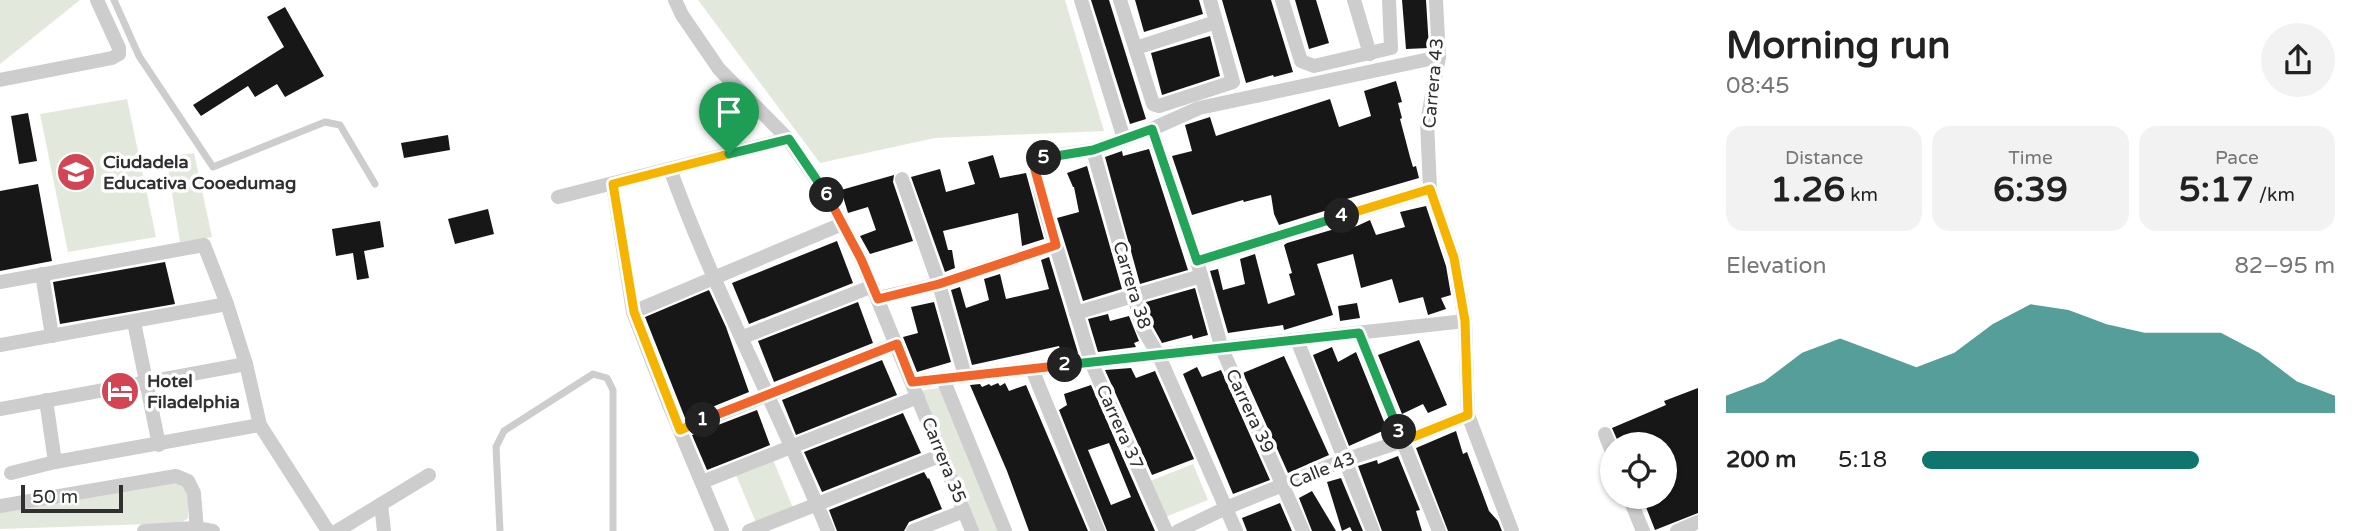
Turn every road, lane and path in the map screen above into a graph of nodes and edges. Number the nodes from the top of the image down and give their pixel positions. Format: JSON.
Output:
{"nodes":[{"id":1,"x":97,"y":0,"type":"edge"},
{"id":2,"x":114,"y":0,"type":"edge"},
{"id":3,"x":675,"y":0,"type":"edge"},
{"id":4,"x":1081,"y":0,"type":"edge"},
{"id":5,"x":1120,"y":0,"type":"edge"},
{"id":6,"x":1210,"y":0,"type":"edge"},
{"id":7,"x":1282,"y":0,"type":"edge"},
{"id":8,"x":1354,"y":0,"type":"edge"},
{"id":9,"x":1390,"y":0,"type":"edge"},
{"id":10,"x":1436,"y":0,"type":"edge"},
{"id":11,"x":1216,"y":22,"type":"junction"},
{"id":12,"x":1136,"y":48,"type":"junction"},
{"id":13,"x":1370,"y":54,"type":"junction"},
{"id":14,"x":1439,"y":57,"type":"junction"},
{"id":15,"x":0,"y":80,"type":"edge"},
{"id":16,"x":1152,"y":129,"type":"junction"},
{"id":17,"x":789,"y":139,"type":"junction"},
{"id":18,"x":1124,"y":139,"type":"junction"},
{"id":19,"x":1093,"y":150,"type":"junction"},
{"id":20,"x":670,"y":169,"type":"junction"},
{"id":21,"x":902,"y":179,"type":"dead end"},
{"id":22,"x":375,"y":184,"type":"dead end"},
{"id":23,"x":613,"y":184,"type":"junction"},
{"id":24,"x":1430,"y":189,"type":"junction"},
{"id":25,"x":558,"y":197,"type":"dead end"},
{"id":26,"x":842,"y":224,"type":"junction"},
{"id":27,"x":1056,"y":245,"type":"junction"},
{"id":28,"x":1197,"y":261,"type":"junction"},
{"id":29,"x":43,"y":274,"type":"junction"},
{"id":30,"x":1201,"y":276,"type":"junction"},
{"id":31,"x":716,"y":277,"type":"junction"},
{"id":32,"x":0,"y":282,"type":"edge"},
{"id":33,"x":939,"y":284,"type":"junction"},
{"id":34,"x":875,"y":292,"type":"junction"},
{"id":35,"x":1134,"y":296,"type":"junction"},
{"id":36,"x":227,"y":304,"type":"junction"},
{"id":37,"x":634,"y":312,"type":"junction"},
{"id":38,"x":1076,"y":313,"type":"junction"},
{"id":39,"x":1465,"y":321,"type":"junction"},
{"id":40,"x":134,"y":322,"type":"junction"},
{"id":41,"x":1359,"y":333,"type":"junction"},
{"id":42,"x":52,"y":336,"type":"junction"},
{"id":43,"x":743,"y":337,"type":"junction"},
{"id":44,"x":1297,"y":340,"type":"junction"},
{"id":45,"x":897,"y":344,"type":"junction"},
{"id":46,"x":0,"y":345,"type":"edge"},
{"id":47,"x":1222,"y":349,"type":"junction"},
{"id":48,"x":1159,"y":356,"type":"junction"},
{"id":49,"x":1091,"y":362,"type":"junction"},
{"id":50,"x":246,"y":364,"type":"junction"},
{"id":51,"x":1032,"y":369,"type":"junction"},
{"id":52,"x":965,"y":376,"type":"junction"},
{"id":53,"x":943,"y":379,"type":"junction"},
{"id":54,"x":147,"y":382,"type":"junction"},
{"id":55,"x":912,"y":382,"type":"junction"},
{"id":56,"x":768,"y":394,"type":"junction"},
{"id":57,"x":918,"y":397,"type":"junction"},
{"id":58,"x":46,"y":400,"type":"junction"},
{"id":59,"x":0,"y":409,"type":"edge"},
{"id":60,"x":1468,"y":415,"type":"junction"},
{"id":61,"x":260,"y":425,"type":"junction"},
{"id":62,"x":680,"y":430,"type":"junction"},
{"id":63,"x":1403,"y":441,"type":"junction"},
{"id":64,"x":159,"y":445,"type":"junction"},
{"id":65,"x":794,"y":448,"type":"junction"},
{"id":66,"x":942,"y":455,"type":"junction"},
{"id":67,"x":1343,"y":460,"type":"junction"},
{"id":68,"x":55,"y":462,"type":"junction"},
{"id":69,"x":11,"y":473,"type":"dead end"},
{"id":70,"x":429,"y":475,"type":"dead end"},
{"id":71,"x":702,"y":482,"type":"junction"},
{"id":72,"x":1284,"y":485,"type":"junction"},
{"id":73,"x":381,"y":504,"type":"junction"},
{"id":74,"x":817,"y":505,"type":"junction"},
{"id":75,"x":0,"y":506,"type":"edge"},
{"id":76,"x":1226,"y":508,"type":"junction"},
{"id":77,"x":1634,"y":509,"type":"edge"},
{"id":78,"x":964,"y":511,"type":"junction"},
{"id":79,"x":1698,"y":522,"type":"edge"},
{"id":80,"x":197,"y":529,"type":"edge"},
{"id":81,"x":144,"y":531,"type":"edge"},
{"id":82,"x":212,"y":531,"type":"edge"},
{"id":83,"x":328,"y":531,"type":"edge"},
{"id":84,"x":337,"y":531,"type":"edge"},
{"id":85,"x":384,"y":531,"type":"edge"},
{"id":86,"x":500,"y":531,"type":"edge"},
{"id":87,"x":613,"y":531,"type":"edge"},
{"id":88,"x":722,"y":531,"type":"edge"},
{"id":89,"x":749,"y":531,"type":"edge"},
{"id":90,"x":828,"y":531,"type":"edge"},
{"id":91,"x":913,"y":531,"type":"edge"},
{"id":92,"x":972,"y":531,"type":"edge"},
{"id":93,"x":1005,"y":531,"type":"edge"},
{"id":94,"x":1098,"y":531,"type":"edge"},
{"id":95,"x":1166,"y":531,"type":"edge"},
{"id":96,"x":1178,"y":531,"type":"edge"},
{"id":97,"x":1236,"y":531,"type":"edge"},
{"id":98,"x":1303,"y":531,"type":"edge"},
{"id":99,"x":1373,"y":531,"type":"edge"},
{"id":100,"x":1439,"y":531,"type":"edge"},
{"id":101,"x":1512,"y":531,"type":"edge"},
{"id":102,"x":1643,"y":531,"type":"edge"},
{"id":103,"x":1677,"y":531,"type":"edge"}],
"edges":[{"from":1,"to":15,"type":"street"},
{"from":2,"to":22,"type":"lane"},
{"from":3,"to":17,"type":"street","name":"Carrera 35"},
{"from":4,"to":18,"type":"street"},
{"from":5,"to":12,"type":"street"},
{"from":6,"to":11,"type":"street"},
{"from":7,"to":13,"type":"street"},
{"from":8,"to":13,"type":"street"},
{"from":9,"to":13,"type":"street"},
{"from":10,"to":14,"type":"street","name":"Carrera 43"},
{"from":11,"to":12,"type":"street"},
{"from":11,"to":12,"type":"street"},
{"from":14,"to":16,"type":"street"},
{"from":14,"to":24,"type":"street","name":"Carrera 43"},
{"from":16,"to":18,"type":"street"},
{"from":16,"to":28,"type":"street","name":"Carrera 39"},
{"from":17,"to":20,"type":"street"},
{"from":17,"to":26,"type":"street","name":"Carrera 35"},
{"from":18,"to":19,"type":"street"},
{"from":19,"to":27,"type":"street","name":"Carrera 37"},
{"from":19,"to":35,"type":"street","name":"Carrera 38"},
{"from":20,"to":23,"type":"street"},
{"from":20,"to":31,"type":"street"},
{"from":21,"to":33,"type":"street"},
{"from":23,"to":25,"type":"street"},
{"from":23,"to":37,"type":"street"},
{"from":24,"to":28,"type":"street"},
{"from":24,"to":39,"type":"street","name":"Carrera 43"},
{"from":26,"to":31,"type":"street"},
{"from":26,"to":34,"type":"street","name":"Carrera 35"},
{"from":27,"to":33,"type":"street"},
{"from":27,"to":38,"type":"street","name":"Carrera 37"},
{"from":28,"to":30,"type":"street","name":"Carrera 39"},
{"from":29,"to":32,"type":"street"},
{"from":29,"to":36,"type":"street"},
{"from":29,"to":42,"type":"street"},
{"from":30,"to":35,"type":"street"},
{"from":30,"to":47,"type":"street","name":"Carrera 39"},
{"from":31,"to":37,"type":"street"},
{"from":31,"to":43,"type":"street"},
{"from":33,"to":34,"type":"street"},
{"from":33,"to":52,"type":"street"},
{"from":34,"to":43,"type":"street"},
{"from":34,"to":45,"type":"street","name":"Carrera 35"},
{"from":35,"to":38,"type":"street"},
{"from":35,"to":48,"type":"street","name":"Carrera 38"},
{"from":36,"to":40,"type":"street"},
{"from":36,"to":50,"type":"street"},
{"from":37,"to":62,"type":"street"},
{"from":38,"to":49,"type":"street","name":"Carrera 37"},
{"from":39,"to":41,"type":"street"},
{"from":39,"to":60,"type":"street","name":"Carrera 43"},
{"from":40,"to":42,"type":"street"},
{"from":40,"to":54,"type":"street"},
{"from":41,"to":44,"type":"street"},
{"from":41,"to":63,"type":"street"},
{"from":42,"to":46,"type":"street"},
{"from":43,"to":56,"type":"street"},
{"from":44,"to":47,"type":"street"},
{"from":44,"to":67,"type":"street"},
{"from":45,"to":55,"type":"street","name":"Carrera 35"},
{"from":45,"to":56,"type":"street"},
{"from":47,"to":48,"type":"street"},
{"from":47,"to":72,"type":"street","name":"Carrera 39"},
{"from":48,"to":49,"type":"street"},
{"from":48,"to":76,"type":"street","name":"Carrera 38"},
{"from":49,"to":51,"type":"street"},
{"from":49,"to":95,"type":"street","name":"Carrera 37"},
{"from":50,"to":54,"type":"street"},
{"from":50,"to":61,"type":"street"},
{"from":51,"to":52,"type":"street"},
{"from":51,"to":94,"type":"street"},
{"from":52,"to":53,"type":"street"},
{"from":53,"to":55,"type":"street"},
{"from":53,"to":93,"type":"street"},
{"from":54,"to":58,"type":"street"},
{"from":54,"to":64,"type":"street"},
{"from":55,"to":57,"type":"street","name":"Carrera 35"},
{"from":56,"to":62,"type":"street"},
{"from":56,"to":65,"type":"street"},
{"from":57,"to":65,"type":"street"},
{"from":57,"to":66,"type":"street","name":"Carrera 35"},
{"from":58,"to":59,"type":"street"},
{"from":58,"to":68,"type":"street"},
{"from":60,"to":63,"type":"street","name":"Calle 43"},
{"from":60,"to":101,"type":"street","name":"Carrera 43"},
{"from":61,"to":64,"type":"street"},
{"from":61,"to":83,"type":"street"},
{"from":62,"to":71,"type":"street"},
{"from":63,"to":67,"type":"street","name":"Calle 43"},
{"from":63,"to":100,"type":"street"},
{"from":64,"to":68,"type":"street"},
{"from":65,"to":71,"type":"street"},
{"from":65,"to":74,"type":"street"},
{"from":66,"to":74,"type":"street"},
{"from":66,"to":78,"type":"street","name":"Carrera 35"},
{"from":67,"to":72,"type":"street","name":"Calle 43"},
{"from":67,"to":99,"type":"street"},
{"from":68,"to":69,"type":"street"},
{"from":70,"to":73,"type":"street"},
{"from":71,"to":88,"type":"street"},
{"from":72,"to":76,"type":"street","name":"Calle 43"},
{"from":72,"to":98,"type":"street","name":"Carrera 39"},
{"from":73,"to":84,"type":"street"},
{"from":73,"to":85,"type":"street"},
{"from":74,"to":89,"type":"street"},
{"from":74,"to":90,"type":"street"},
{"from":75,"to":80,"type":"street"},
{"from":76,"to":96,"type":"street","name":"Calle 43"},
{"from":76,"to":97,"type":"street","name":"Carrera 38"},
{"from":77,"to":102,"type":"street"},
{"from":78,"to":91,"type":"street"},
{"from":78,"to":92,"type":"street","name":"Carrera 35"},
{"from":79,"to":103,"type":"street"},
{"from":80,"to":81,"type":"street"},
{"from":80,"to":82,"type":"street"},
{"from":86,"to":87,"type":"lane"}]}
